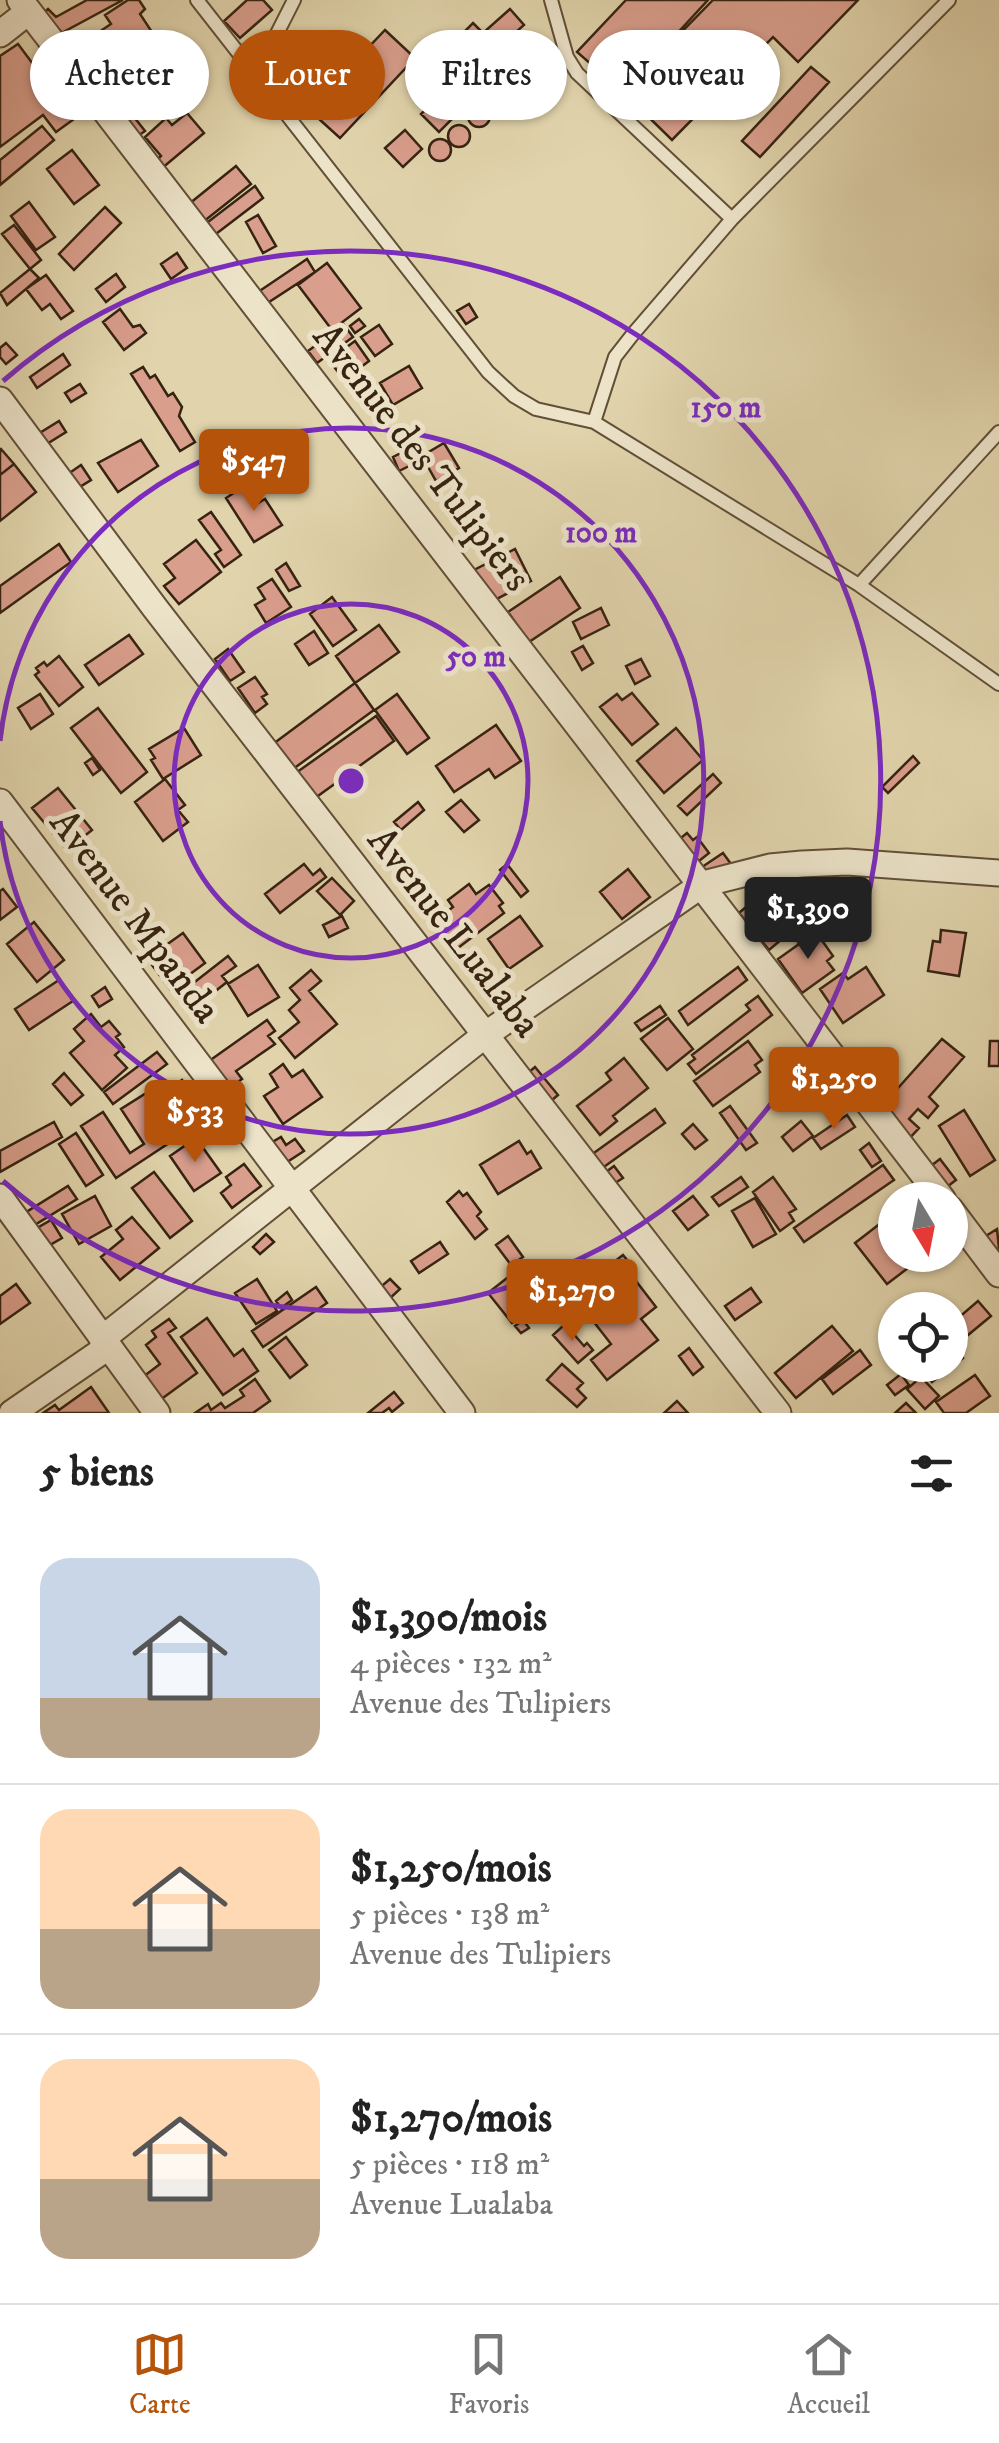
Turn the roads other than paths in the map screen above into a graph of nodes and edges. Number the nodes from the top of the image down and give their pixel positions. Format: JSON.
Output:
{"nodes":[{"id":1,"x":197,"y":0,"type":"edge"},
{"id":2,"x":294,"y":0,"type":"edge"},
{"id":3,"x":550,"y":0,"type":"edge"},
{"id":4,"x":949,"y":0,"type":"edge"},
{"id":5,"x":24,"y":6,"type":"edge"},
{"id":6,"x":279,"y":30,"type":"edge"},
{"id":7,"x":0,"y":34,"type":"edge"},
{"id":8,"x":229,"y":41,"type":"edge"},
{"id":9,"x":291,"y":120,"type":"edge"},
{"id":10,"x":732,"y":220,"type":"junction"},
{"id":11,"x":0,"y":400,"type":"edge"},
{"id":12,"x":594,"y":422,"type":"junction"},
{"id":13,"x":999,"y":432,"type":"edge"},
{"id":14,"x":860,"y":585,"type":"junction"},
{"id":15,"x":999,"y":684,"type":"edge"},
{"id":16,"x":0,"y":802,"type":"edge"},
{"id":17,"x":999,"y":873,"type":"edge"},
{"id":18,"x":704,"y":884,"type":"junction"},
{"id":19,"x":484,"y":1036,"type":"junction"},
{"id":20,"x":929,"y":1182,"type":"edge"},
{"id":21,"x":291,"y":1188,"type":"junction"},
{"id":22,"x":0,"y":1197,"type":"edge"},
{"id":23,"x":968,"y":1233,"type":"edge"},
{"id":24,"x":999,"y":1274,"type":"edge"},
{"id":25,"x":105,"y":1343,"type":"junction"},
{"id":26,"x":12,"y":1413,"type":"edge"},
{"id":27,"x":158,"y":1413,"type":"edge"},
{"id":28,"x":462,"y":1413,"type":"edge"},
{"id":29,"x":778,"y":1413,"type":"edge"}],
"edges":[{"from":1,"to":8,"type":"lane"},
{"from":2,"to":6,"type":"lane"},
{"from":3,"to":10,"type":"lane"},
{"from":4,"to":10,"type":"lane"},
{"from":5,"to":7,"type":"street"},
{"from":5,"to":18,"type":"street","name":"Avenue des Tulipiers"},
{"from":9,"to":12,"type":"lane"},
{"from":10,"to":12,"type":"lane"},
{"from":11,"to":19,"type":"street","name":"Avenue Lualaba"},
{"from":12,"to":14,"type":"lane"},
{"from":13,"to":14,"type":"lane"},
{"from":14,"to":15,"type":"lane"},
{"from":16,"to":21,"type":"street","name":"Avenue Mpanda"},
{"from":17,"to":18,"type":"street"},
{"from":18,"to":19,"type":"street"},
{"from":18,"to":20,"type":"street","name":"Avenue des Tulipiers"},
{"from":19,"to":21,"type":"street"},
{"from":19,"to":29,"type":"street","name":"Avenue Lualaba"},
{"from":21,"to":25,"type":"street"},
{"from":21,"to":28,"type":"street","name":"Avenue Mpanda"},
{"from":22,"to":25,"type":"street"},
{"from":23,"to":24,"type":"street"},
{"from":25,"to":26,"type":"street"},
{"from":25,"to":27,"type":"street"}]}
